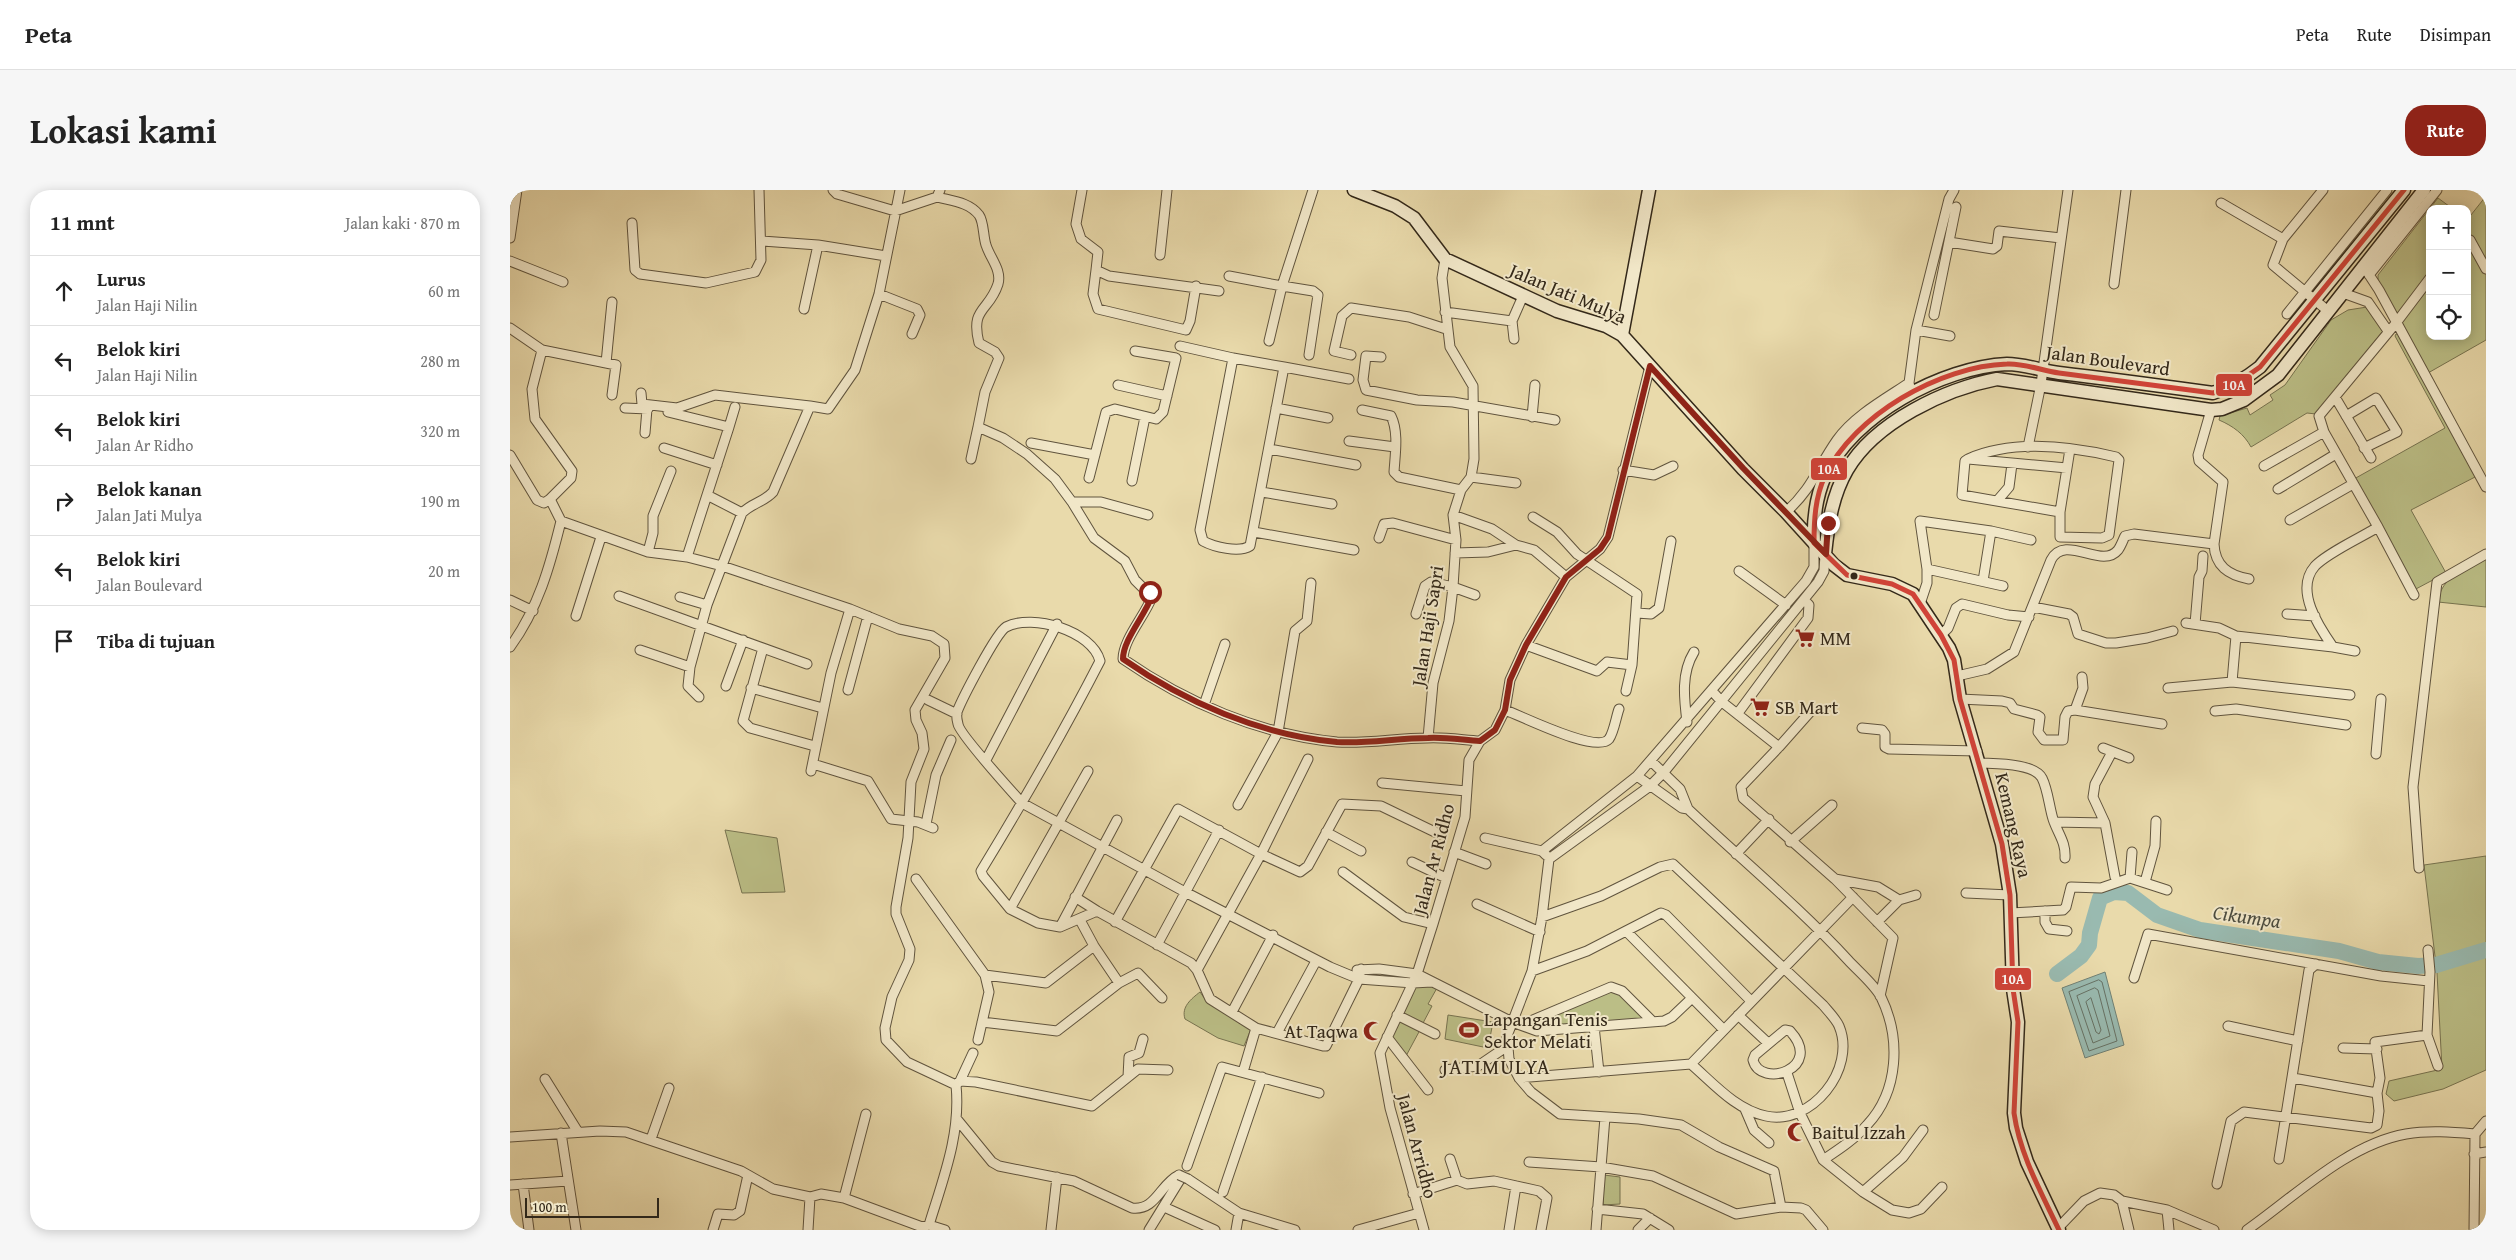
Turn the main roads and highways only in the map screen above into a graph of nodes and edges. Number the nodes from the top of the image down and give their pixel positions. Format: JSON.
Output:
{"nodes":[{"id":1,"x":1354,"y":190,"type":"edge"},
{"id":2,"x":1649,"y":190,"type":"edge"},
{"id":3,"x":2404,"y":190,"type":"edge"},
{"id":4,"x":2424,"y":190,"type":"edge"},
{"id":5,"x":1622,"y":335,"type":"junction"},
{"id":6,"x":1813,"y":519,"type":"junction"},
{"id":7,"x":1797,"y":523,"type":"junction"},
{"id":8,"x":1814,"y":543,"type":"junction"},
{"id":9,"x":1826,"y":554,"type":"junction"},
{"id":10,"x":2058,"y":1229,"type":"edge"}],
"edges":[{"from":1,"to":5,"type":"main road","name":"Jalan Jati Mulya"},
{"from":2,"to":5,"type":"main road"},
{"from":3,"to":6,"type":"main road","name":"Jalan Boulevard"},
{"from":4,"to":9,"type":"main road","name":"Jalan Boulevard"},
{"from":5,"to":7,"type":"main road","name":"Jalan Jati Mulya"},
{"from":6,"to":7,"type":"main road"},
{"from":6,"to":8,"type":"main road","name":"Jalan Boulevard"},
{"from":7,"to":8,"type":"main road","name":"Jalan Jati Mulya"},
{"from":8,"to":9,"type":"main road","name":"Jalan Jati Mulya"},
{"from":9,"to":10,"type":"main road","name":"Kemang Raya"}]}
